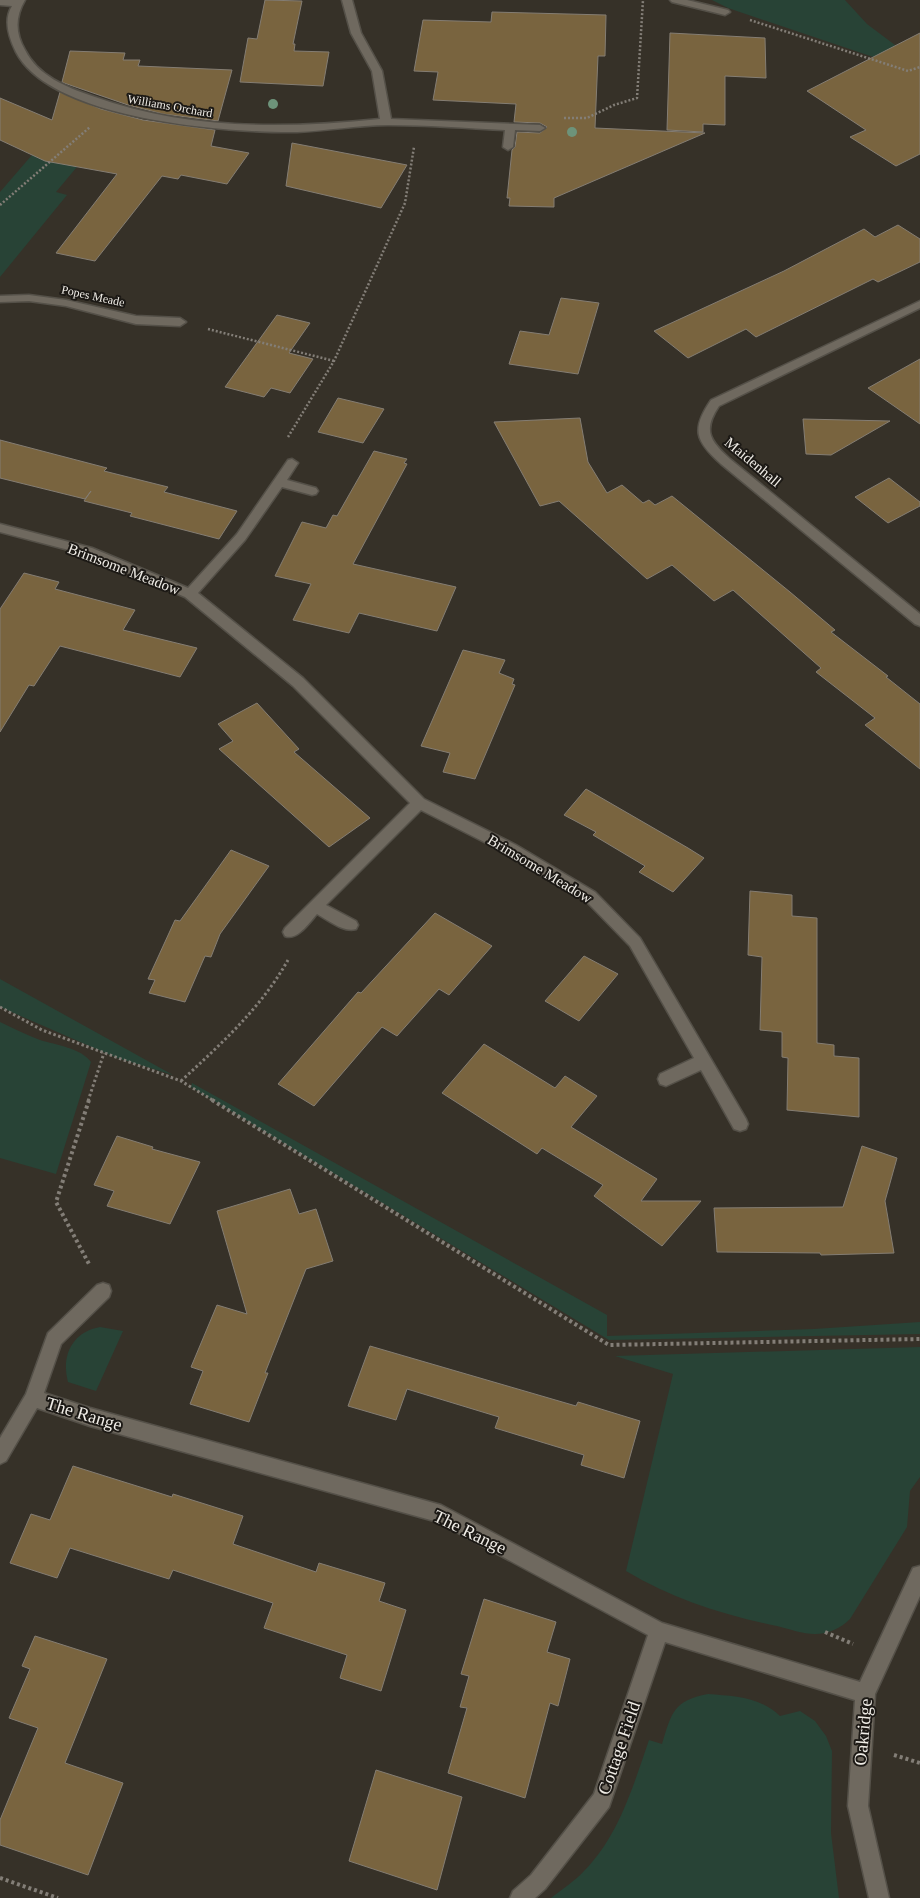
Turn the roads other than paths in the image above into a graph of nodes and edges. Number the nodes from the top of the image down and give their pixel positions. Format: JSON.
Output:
{"nodes":[{"id":1,"x":351,"y":0,"type":"edge"},
{"id":2,"x":675,"y":0,"type":"edge"},
{"id":3,"x":689,"y":1,"type":"edge"},
{"id":4,"x":0,"y":2,"type":"edge"},
{"id":5,"x":19,"y":2,"type":"edge"},
{"id":6,"x":725,"y":12,"type":"road end"},
{"id":7,"x":386,"y":122,"type":"junction"},
{"id":8,"x":510,"y":127,"type":"junction"},
{"id":9,"x":540,"y":128,"type":"dead end"},
{"id":10,"x":508,"y":147,"type":"dead end"},
{"id":11,"x":0,"y":299,"type":"edge"},
{"id":12,"x":920,"y":304,"type":"edge"},
{"id":13,"x":180,"y":322,"type":"road end"},
{"id":14,"x":292,"y":463,"type":"dead end"},
{"id":15,"x":279,"y":482,"type":"junction"},
{"id":16,"x":312,"y":491,"type":"dead end"},
{"id":17,"x":0,"y":528,"type":"edge"},
{"id":18,"x":190,"y":594,"type":"junction"},
{"id":19,"x":920,"y":621,"type":"edge"},
{"id":20,"x":419,"y":803,"type":"junction"},
{"id":21,"x":315,"y":906,"type":"junction"},
{"id":22,"x":351,"y":925,"type":"dead end"},
{"id":23,"x":290,"y":932,"type":"road end"},
{"id":24,"x":704,"y":1061,"type":"junction"},
{"id":25,"x":666,"y":1079,"type":"dead end"},
{"id":26,"x":740,"y":1124,"type":"dead end"},
{"id":27,"x":103,"y":1291,"type":"road end"},
{"id":28,"x":33,"y":1398,"type":"junction"},
{"id":29,"x":0,"y":1455,"type":"edge"},
{"id":30,"x":920,"y":1575,"type":"edge"},
{"id":31,"x":660,"y":1631,"type":"junction"},
{"id":32,"x":865,"y":1693,"type":"junction"},
{"id":33,"x":520,"y":1898,"type":"edge"},
{"id":34,"x":879,"y":1898,"type":"edge"}],
"edges":[{"from":1,"to":7,"type":"street"},
{"from":2,"to":3,"type":"street"},
{"from":3,"to":6,"type":"street"},
{"from":4,"to":5,"type":"street","name":"Williams Orchard"},
{"from":5,"to":7,"type":"street","name":"Williams Orchard"},
{"from":7,"to":8,"type":"street","name":"Williams Orchard"},
{"from":8,"to":9,"type":"street","name":"Williams Orchard"},
{"from":8,"to":10,"type":"street"},
{"from":11,"to":13,"type":"street","name":"Popes Meade"},
{"from":12,"to":19,"type":"street","name":"Maidenhall"},
{"from":14,"to":15,"type":"street","name":"Brimsome Meadow"},
{"from":15,"to":16,"type":"street"},
{"from":15,"to":18,"type":"street","name":"Brimsome Meadow"},
{"from":17,"to":18,"type":"street","name":"Brimsome Meadow"},
{"from":18,"to":20,"type":"street","name":"Brimsome Meadow"},
{"from":20,"to":21,"type":"street"},
{"from":20,"to":24,"type":"street","name":"Brimsome Meadow"},
{"from":21,"to":22,"type":"street"},
{"from":21,"to":23,"type":"street"},
{"from":24,"to":25,"type":"street"},
{"from":24,"to":26,"type":"street","name":"Brimsome Meadow"},
{"from":27,"to":28,"type":"street","name":"The Range"},
{"from":28,"to":29,"type":"street","name":"The Range"},
{"from":28,"to":31,"type":"street","name":"The Range"},
{"from":30,"to":32,"type":"street","name":"Oakridge"},
{"from":31,"to":32,"type":"street","name":"The Range"},
{"from":31,"to":33,"type":"street","name":"Cottage Field"},
{"from":32,"to":34,"type":"street","name":"Oakridge"}]}
